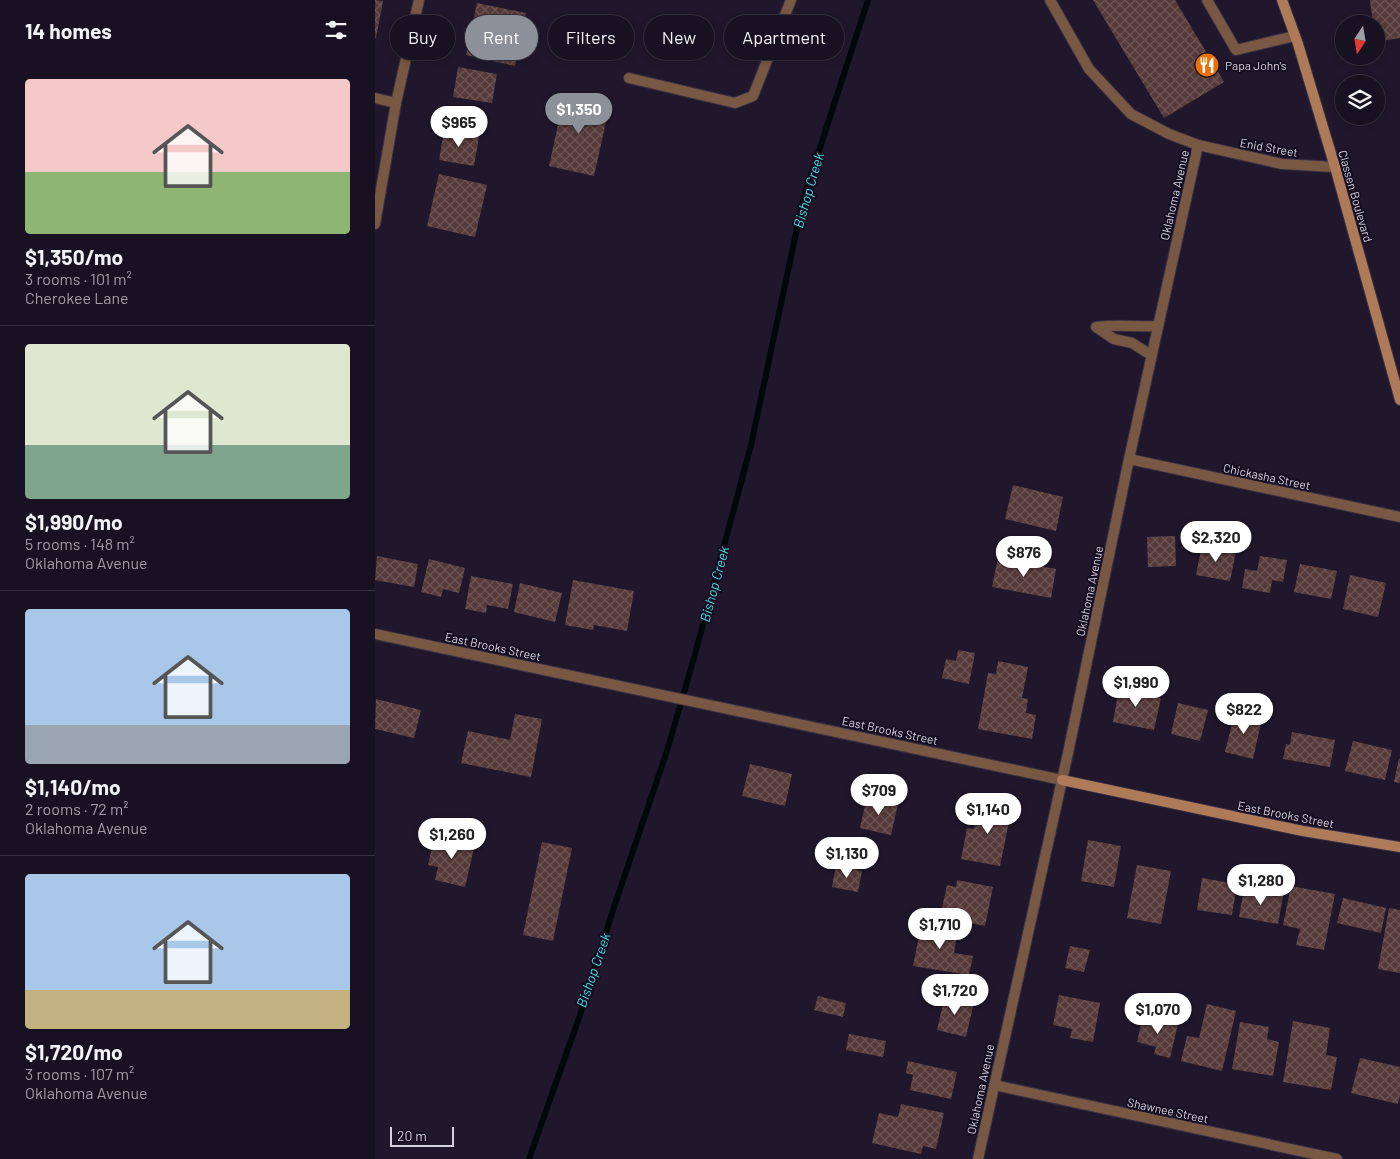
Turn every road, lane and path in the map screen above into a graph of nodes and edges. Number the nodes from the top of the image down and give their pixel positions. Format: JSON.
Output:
{"nodes":[{"id":1,"x":419,"y":0,"type":"edge"},
{"id":2,"x":791,"y":0,"type":"edge"},
{"id":3,"x":1050,"y":0,"type":"edge"},
{"id":4,"x":1207,"y":0,"type":"edge"},
{"id":5,"x":1282,"y":0,"type":"edge"},
{"id":6,"x":1295,"y":36,"type":"junction"},
{"id":7,"x":629,"y":78,"type":"dead end"},
{"id":8,"x":375,"y":98,"type":"edge"},
{"id":9,"x":396,"y":103,"type":"junction"},
{"id":10,"x":1198,"y":145,"type":"junction"},
{"id":11,"x":1335,"y":167,"type":"junction"},
{"id":12,"x":375,"y":224,"type":"edge"},
{"id":13,"x":1158,"y":326,"type":"junction"},
{"id":14,"x":1151,"y":355,"type":"junction"},
{"id":15,"x":1400,"y":400,"type":"edge"},
{"id":16,"x":1129,"y":460,"type":"junction"},
{"id":17,"x":1400,"y":517,"type":"edge"},
{"id":18,"x":375,"y":634,"type":"edge"},
{"id":19,"x":1062,"y":780,"type":"junction"},
{"id":20,"x":1400,"y":847,"type":"edge"},
{"id":21,"x":994,"y":1085,"type":"junction"},
{"id":22,"x":978,"y":1159,"type":"edge"},
{"id":23,"x":1337,"y":1159,"type":"edge"}],
"edges":[{"from":1,"to":9,"type":"street"},
{"from":2,"to":7,"type":"street"},
{"from":3,"to":10,"type":"street","name":"Enid Street"},
{"from":4,"to":6,"type":"street"},
{"from":5,"to":6,"type":"main road","name":"Classen Boulevard"},
{"from":6,"to":11,"type":"main road","name":"Classen Boulevard"},
{"from":8,"to":9,"type":"street"},
{"from":9,"to":12,"type":"street"},
{"from":10,"to":11,"type":"street","name":"Enid Street"},
{"from":10,"to":13,"type":"street","name":"Oklahoma Avenue"},
{"from":11,"to":15,"type":"main road","name":"Classen Boulevard"},
{"from":13,"to":14,"type":"street","name":"Oklahoma Avenue"},
{"from":13,"to":14,"type":"street"},
{"from":14,"to":16,"type":"street","name":"Oklahoma Avenue"},
{"from":16,"to":17,"type":"street","name":"Chickasha Street"},
{"from":16,"to":19,"type":"street","name":"Oklahoma Avenue"},
{"from":18,"to":19,"type":"street","name":"East Brooks Street"},
{"from":19,"to":20,"type":"main road","name":"East Brooks Street"},
{"from":19,"to":21,"type":"street","name":"Oklahoma Avenue"},
{"from":21,"to":22,"type":"street","name":"Oklahoma Avenue"},
{"from":21,"to":23,"type":"street","name":"Shawnee Street"}]}
